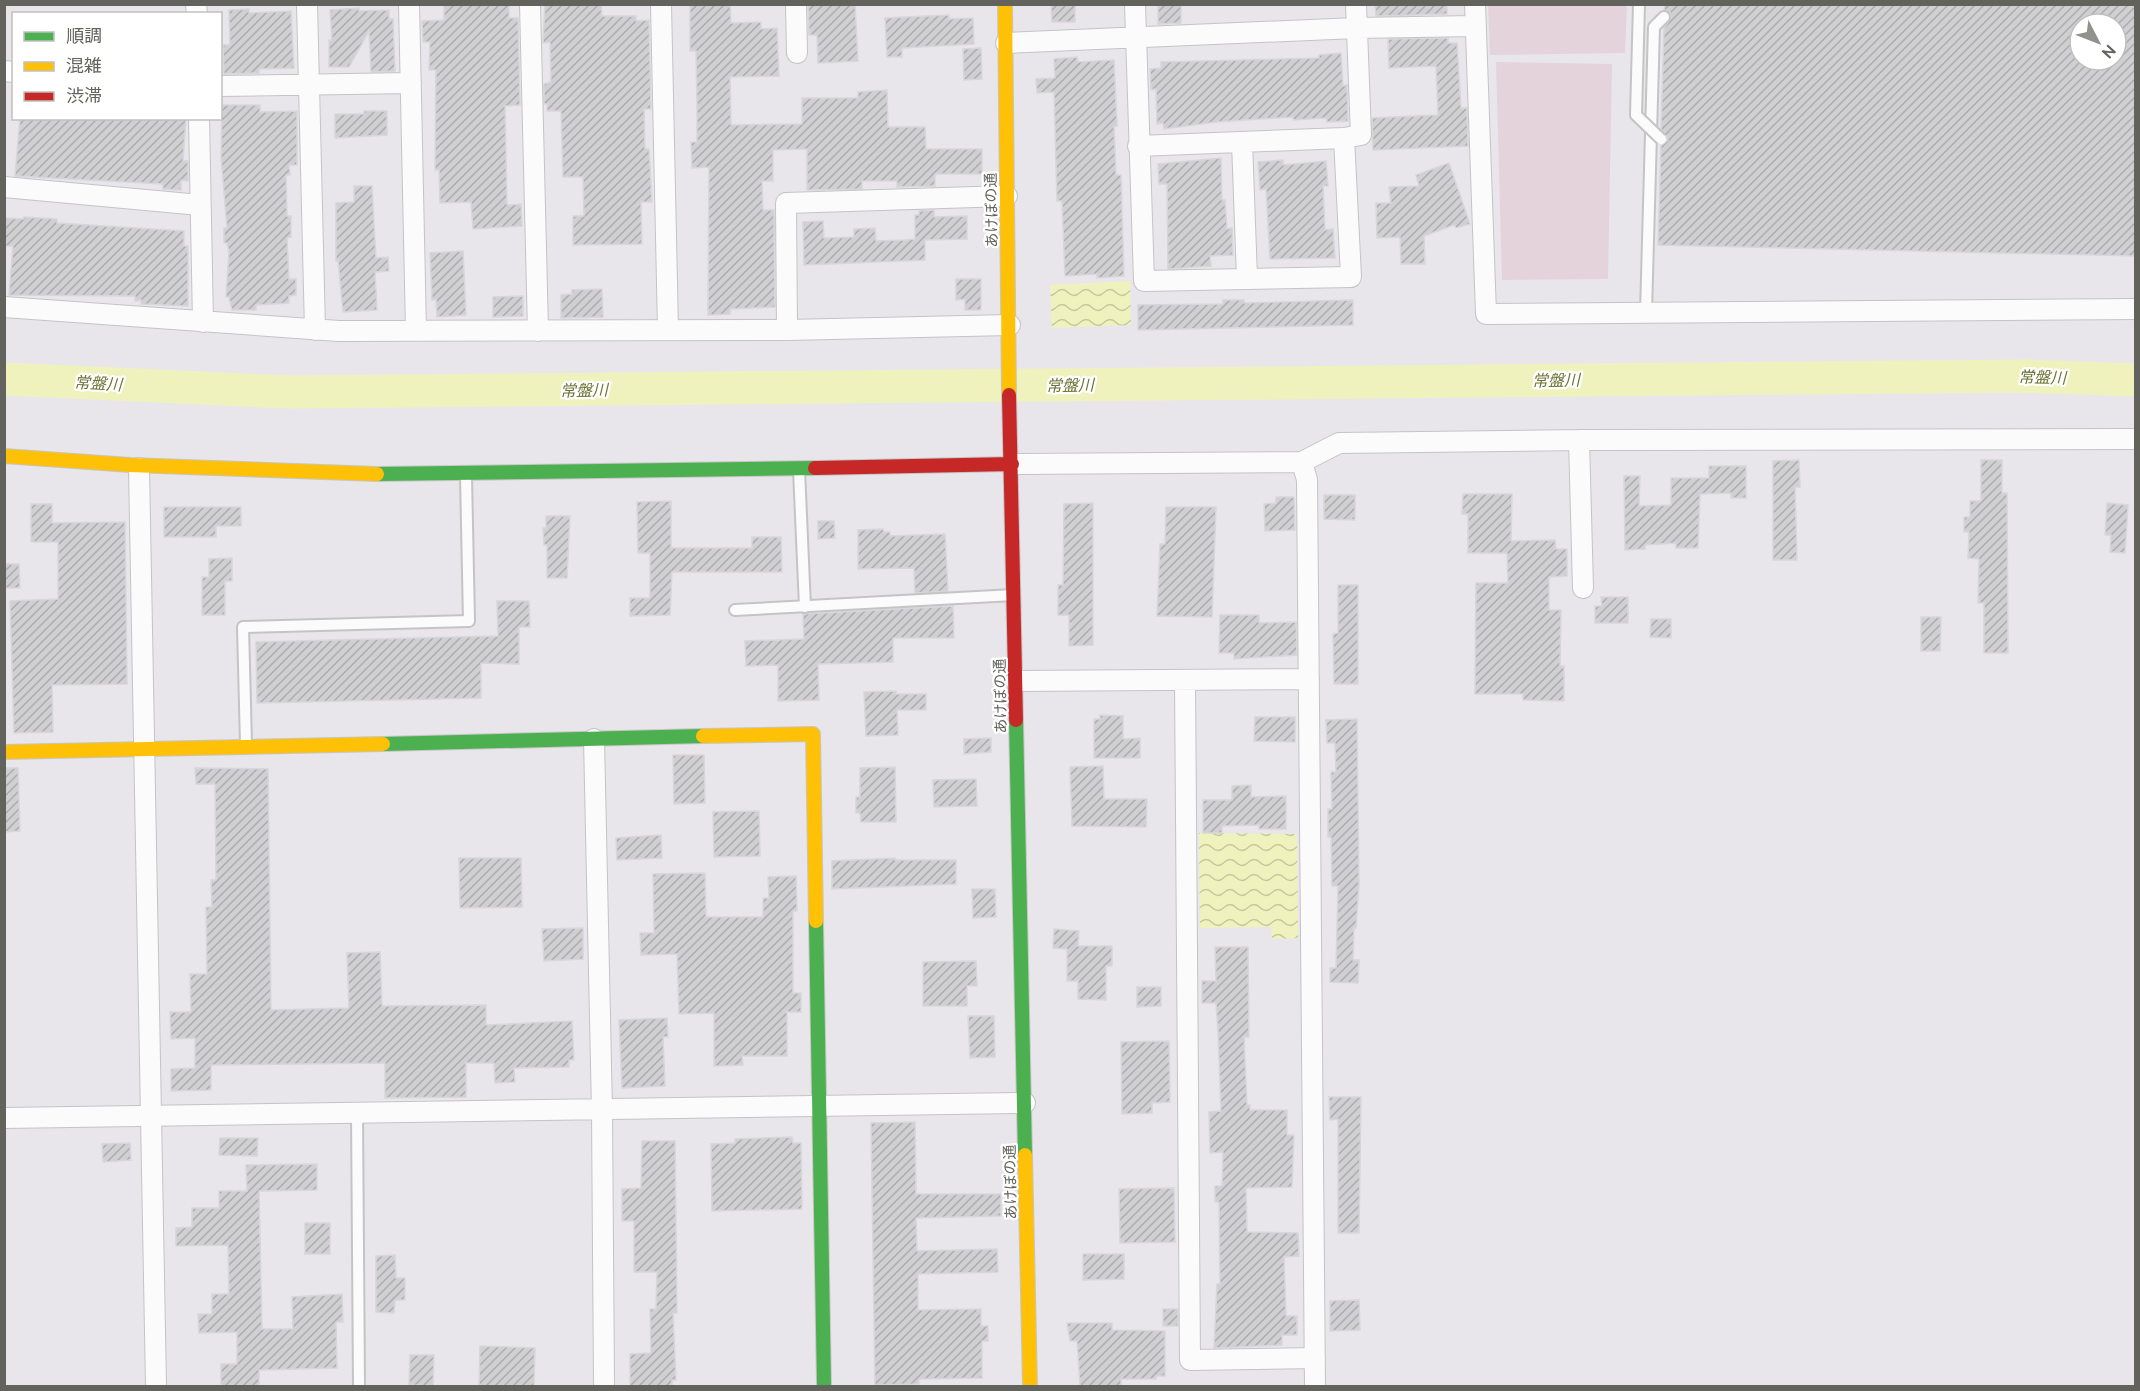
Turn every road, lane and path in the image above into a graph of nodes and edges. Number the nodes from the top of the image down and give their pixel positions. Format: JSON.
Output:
{"nodes":[{"id":1,"x":308,"y":4,"type":"edge"},
{"id":2,"x":409,"y":4,"type":"edge"},
{"id":3,"x":531,"y":4,"type":"edge"},
{"id":4,"x":661,"y":4,"type":"edge"},
{"id":5,"x":796,"y":4,"type":"edge"},
{"id":6,"x":1005,"y":4,"type":"edge"},
{"id":7,"x":1134,"y":4,"type":"edge"},
{"id":8,"x":1356,"y":4,"type":"edge"},
{"id":9,"x":1475,"y":4,"type":"edge"},
{"id":10,"x":1639,"y":4,"type":"edge"},
{"id":11,"x":1664,"y":17,"type":"dead end"},
{"id":12,"x":1475,"y":26,"type":"junction"},
{"id":13,"x":1356,"y":28,"type":"junction"},
{"id":14,"x":1134,"y":38,"type":"junction"},
{"id":15,"x":1006,"y":44,"type":"junction"},
{"id":16,"x":796,"y":52,"type":"dead end"},
{"id":17,"x":411,"y":83,"type":"junction"},
{"id":18,"x":222,"y":86,"type":"edge"},
{"id":19,"x":310,"y":86,"type":"junction"},
{"id":20,"x":199,"y":120,"type":"edge"},
{"id":21,"x":1344,"y":138,"type":"junction"},
{"id":22,"x":1661,"y":139,"type":"dead end"},
{"id":23,"x":1242,"y":142,"type":"junction"},
{"id":24,"x":1138,"y":146,"type":"junction"},
{"id":25,"x":4,"y":187,"type":"edge"},
{"id":26,"x":1007,"y":196,"type":"junction"},
{"id":27,"x":200,"y":205,"type":"junction"},
{"id":28,"x":1247,"y":278,"type":"junction"},
{"id":29,"x":4,"y":307,"type":"edge"},
{"id":30,"x":2136,"y":309,"type":"edge"},
{"id":31,"x":1646,"y":312,"type":"junction"},
{"id":32,"x":203,"y":322,"type":"junction"},
{"id":33,"x":315,"y":330,"type":"junction"},
{"id":34,"x":668,"y":330,"type":"junction"},
{"id":35,"x":787,"y":330,"type":"junction"},
{"id":36,"x":416,"y":331,"type":"junction"},
{"id":37,"x":538,"y":331,"type":"junction"},
{"id":38,"x":1009,"y":334,"type":"junction"},
{"id":39,"x":2136,"y":439,"type":"edge"},
{"id":40,"x":1579,"y":440,"type":"junction"},
{"id":41,"x":4,"y":456,"type":"edge"},
{"id":42,"x":1302,"y":462,"type":"junction"},
{"id":43,"x":1012,"y":464,"type":"junction"},
{"id":44,"x":139,"y":468,"type":"junction"},
{"id":45,"x":800,"y":470,"type":"junction"},
{"id":46,"x":466,"y":473,"type":"junction"},
{"id":47,"x":1583,"y":588,"type":"dead end"},
{"id":48,"x":1015,"y":595,"type":"junction"},
{"id":49,"x":805,"y":606,"type":"junction"},
{"id":50,"x":735,"y":610,"type":"dead end"},
{"id":51,"x":1309,"y":679,"type":"junction"},
{"id":52,"x":1185,"y":680,"type":"junction"},
{"id":53,"x":1016,"y":681,"type":"junction"},
{"id":54,"x":594,"y":740,"type":"junction"},
{"id":55,"x":246,"y":747,"type":"junction"},
{"id":56,"x":144,"y":749,"type":"junction"},
{"id":57,"x":4,"y":752,"type":"edge"},
{"id":58,"x":1025,"y":1103,"type":"junction"},
{"id":59,"x":818,"y":1108,"type":"junction"},
{"id":60,"x":602,"y":1111,"type":"junction"},
{"id":61,"x":357,"y":1113,"type":"junction"},
{"id":62,"x":152,"y":1115,"type":"junction"},
{"id":63,"x":4,"y":1118,"type":"edge"},
{"id":64,"x":1315,"y":1358,"type":"junction"},
{"id":65,"x":156,"y":1386,"type":"edge"},
{"id":66,"x":359,"y":1386,"type":"edge"},
{"id":67,"x":604,"y":1386,"type":"edge"},
{"id":68,"x":824,"y":1386,"type":"edge"},
{"id":69,"x":1030,"y":1386,"type":"edge"},
{"id":70,"x":1315,"y":1386,"type":"edge"}],
"edges":[{"from":1,"to":19,"type":"street"},
{"from":2,"to":17,"type":"street"},
{"from":3,"to":37,"type":"street"},
{"from":4,"to":34,"type":"street"},
{"from":5,"to":16,"type":"street"},
{"from":6,"to":15,"type":"street","name":"あけぼの通"},
{"from":7,"to":14,"type":"street"},
{"from":8,"to":13,"type":"street"},
{"from":9,"to":12,"type":"street"},
{"from":10,"to":22,"type":"lane","bridge":true},
{"from":11,"to":31,"type":"lane"},
{"from":12,"to":13,"type":"street"},
{"from":12,"to":31,"type":"street"},
{"from":13,"to":14,"type":"street"},
{"from":13,"to":21,"type":"street"},
{"from":14,"to":15,"type":"street"},
{"from":14,"to":24,"type":"street"},
{"from":15,"to":26,"type":"street","name":"あけぼの通"},
{"from":17,"to":19,"type":"street"},
{"from":17,"to":36,"type":"street"},
{"from":18,"to":19,"type":"street"},
{"from":19,"to":33,"type":"street"},
{"from":20,"to":27,"type":"street"},
{"from":21,"to":23,"type":"street"},
{"from":21,"to":28,"type":"street"},
{"from":23,"to":24,"type":"street"},
{"from":23,"to":28,"type":"street"},
{"from":24,"to":28,"type":"street"},
{"from":25,"to":27,"type":"street"},
{"from":26,"to":35,"type":"street"},
{"from":26,"to":38,"type":"street","name":"あけぼの通"},
{"from":27,"to":32,"type":"street"},
{"from":29,"to":32,"type":"street"},
{"from":30,"to":31,"type":"street"},
{"from":32,"to":33,"type":"street"},
{"from":33,"to":36,"type":"street"},
{"from":34,"to":35,"type":"street"},
{"from":34,"to":37,"type":"street"},
{"from":35,"to":38,"type":"street"},
{"from":36,"to":37,"type":"street"},
{"from":38,"to":43,"type":"street","name":"あけぼの通"},
{"from":39,"to":40,"type":"street"},
{"from":40,"to":42,"type":"street"},
{"from":40,"to":47,"type":"street"},
{"from":41,"to":44,"type":"street"},
{"from":42,"to":43,"type":"street"},
{"from":42,"to":51,"type":"street"},
{"from":43,"to":45,"type":"street"},
{"from":43,"to":48,"type":"street","name":"あけぼの通"},
{"from":44,"to":46,"type":"street"},
{"from":44,"to":56,"type":"street"},
{"from":45,"to":46,"type":"street"},
{"from":45,"to":49,"type":"lane"},
{"from":46,"to":55,"type":"lane"},
{"from":48,"to":49,"type":"lane"},
{"from":48,"to":53,"type":"street","name":"あけぼの通"},
{"from":49,"to":50,"type":"lane"},
{"from":51,"to":52,"type":"street"},
{"from":51,"to":64,"type":"street"},
{"from":52,"to":53,"type":"street"},
{"from":52,"to":64,"type":"street"},
{"from":53,"to":58,"type":"street","name":"あけぼの通"},
{"from":54,"to":55,"type":"street"},
{"from":54,"to":59,"type":"street"},
{"from":54,"to":60,"type":"street"},
{"from":55,"to":56,"type":"street"},
{"from":56,"to":57,"type":"street"},
{"from":56,"to":62,"type":"street"},
{"from":58,"to":59,"type":"street"},
{"from":58,"to":69,"type":"street","name":"あけぼの通"},
{"from":59,"to":60,"type":"street"},
{"from":59,"to":68,"type":"street"},
{"from":60,"to":61,"type":"street"},
{"from":60,"to":67,"type":"street"},
{"from":61,"to":62,"type":"street"},
{"from":61,"to":66,"type":"lane"},
{"from":62,"to":63,"type":"street"},
{"from":62,"to":65,"type":"street"},
{"from":64,"to":70,"type":"street"}]}
